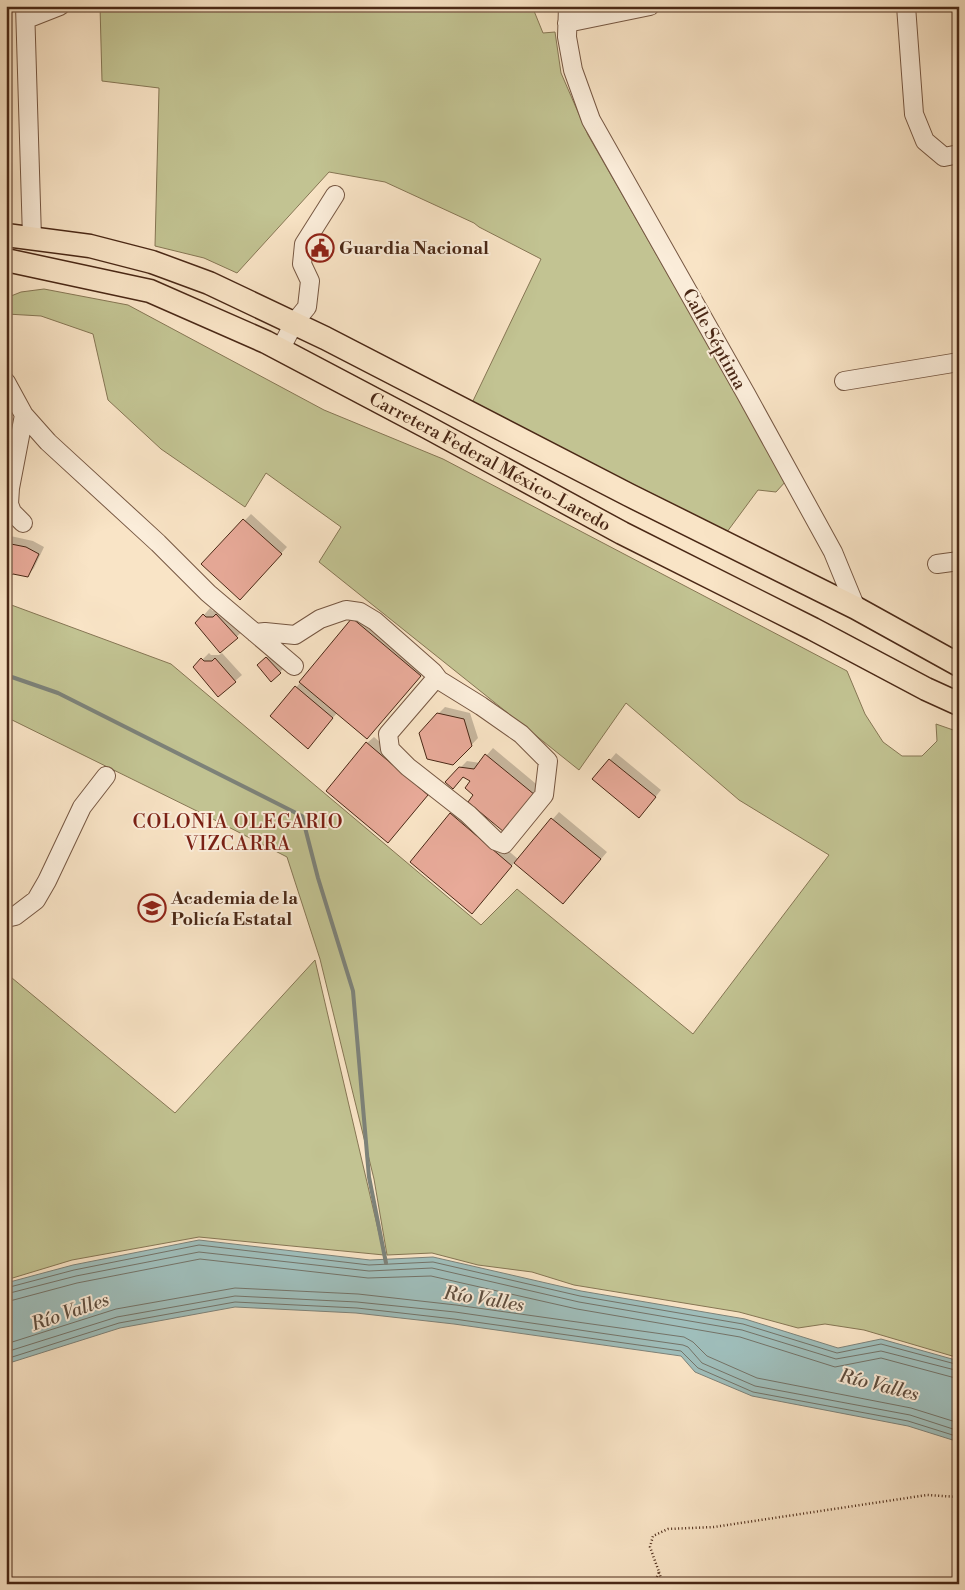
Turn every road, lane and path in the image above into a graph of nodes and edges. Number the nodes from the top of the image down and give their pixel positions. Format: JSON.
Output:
{"nodes":[{"id":1,"x":60,"y":6,"type":"edge"},
{"id":2,"x":650,"y":6,"type":"edge"},
{"id":3,"x":906,"y":6,"type":"edge"},
{"id":4,"x":26,"y":12,"type":"edge"},
{"id":5,"x":568,"y":15,"type":"edge"},
{"id":6,"x":951,"y":156,"type":"edge"},
{"id":7,"x":335,"y":195,"type":"dead end"},
{"id":8,"x":15,"y":235,"type":"edge"},
{"id":9,"x":9,"y":261,"type":"edge"},
{"id":10,"x":294,"y":323,"type":"junction"},
{"id":11,"x":280,"y":350,"type":"junction"},
{"id":12,"x":959,"y":362,"type":"edge"},
{"id":13,"x":844,"y":381,"type":"dead end"},
{"id":14,"x":6,"y":382,"type":"edge"},
{"id":15,"x":24,"y":415,"type":"junction"},
{"id":16,"x":23,"y":523,"type":"dead end"},
{"id":17,"x":959,"y":561,"type":"edge"},
{"id":18,"x":937,"y":564,"type":"dead end"},
{"id":19,"x":856,"y":608,"type":"junction"},
{"id":20,"x":255,"y":633,"type":"junction"},
{"id":21,"x":959,"y":665,"type":"edge"},
{"id":22,"x":294,"y":666,"type":"dead end"},
{"id":23,"x":436,"y":677,"type":"junction"},
{"id":24,"x":959,"y":704,"type":"edge"},
{"id":25,"x":106,"y":776,"type":"dead end"},
{"id":26,"x":6,"y":918,"type":"edge"},
{"id":27,"x":959,"y":1497,"type":"edge"},
{"id":28,"x":659,"y":1572,"type":"junction"},
{"id":29,"x":646,"y":1584,"type":"edge"},
{"id":30,"x":663,"y":1584,"type":"edge"}],
"edges":[{"from":1,"to":4,"type":"street"},
{"from":2,"to":5,"type":"street"},
{"from":3,"to":6,"type":"street"},
{"from":4,"to":8,"type":"street"},
{"from":5,"to":19,"type":"street","name":"Calle Séptima"},
{"from":7,"to":10,"type":"street"},
{"from":8,"to":10,"type":"main road","name":"Carretera Federal México-Laredo"},
{"from":9,"to":11,"type":"main road","name":"Carretera Federal México-Laredo"},
{"from":10,"to":11,"type":"street"},
{"from":10,"to":19,"type":"main road","name":"Carretera Federal México-Laredo"},
{"from":11,"to":24,"type":"main road","name":"Carretera Federal México-Laredo"},
{"from":12,"to":13,"type":"street"},
{"from":14,"to":15,"type":"street"},
{"from":15,"to":16,"type":"street"},
{"from":15,"to":20,"type":"street"},
{"from":17,"to":18,"type":"street"},
{"from":19,"to":21,"type":"main road","name":"Carretera Federal México-Laredo"},
{"from":20,"to":22,"type":"street"},
{"from":20,"to":23,"type":"street"},
{"from":23,"to":23,"type":"street"},
{"from":25,"to":26,"type":"street"},
{"from":27,"to":28,"type":"path"},
{"from":28,"to":29,"type":"path"},
{"from":28,"to":30,"type":"path"}]}
